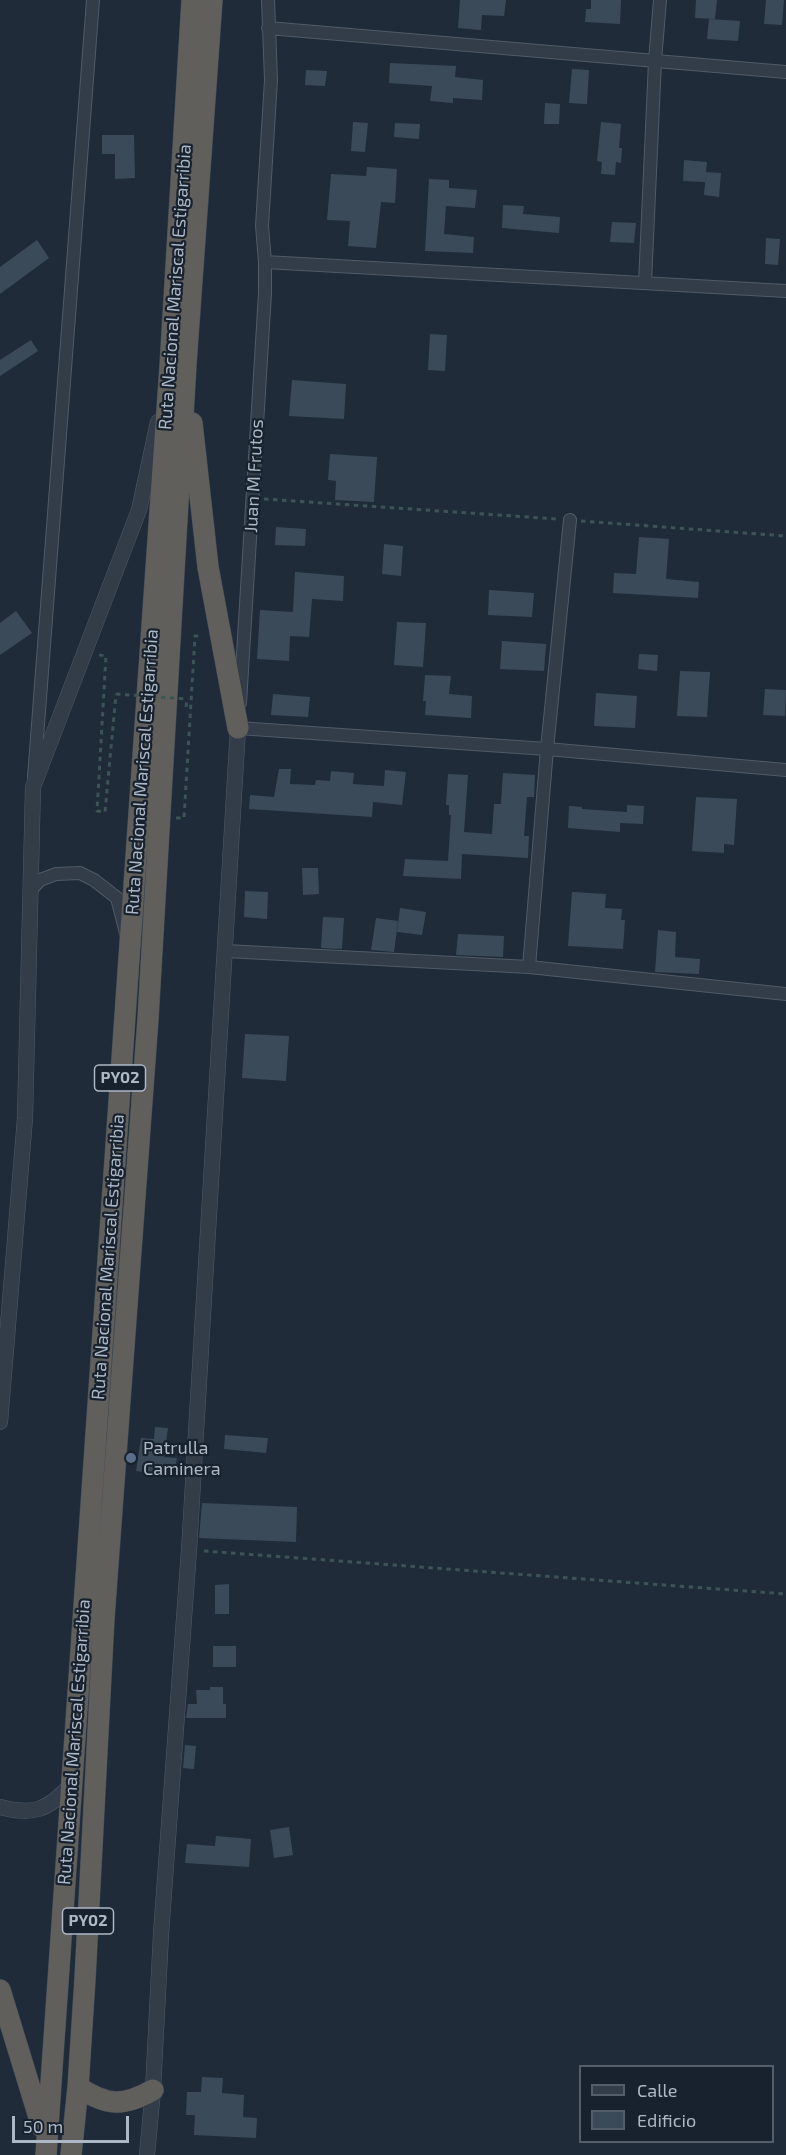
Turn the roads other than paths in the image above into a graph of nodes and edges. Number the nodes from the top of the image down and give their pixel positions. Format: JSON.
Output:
{"nodes":[{"id":1,"x":93,"y":0,"type":"edge"},
{"id":2,"x":192,"y":0,"type":"edge"},
{"id":3,"x":212,"y":0,"type":"edge"},
{"id":4,"x":268,"y":0,"type":"edge"},
{"id":5,"x":660,"y":0,"type":"edge"},
{"id":6,"x":268,"y":28,"type":"junction"},
{"id":7,"x":655,"y":62,"type":"junction"},
{"id":8,"x":786,"y":72,"type":"edge"},
{"id":9,"x":265,"y":262,"type":"junction"},
{"id":10,"x":645,"y":283,"type":"junction"},
{"id":11,"x":786,"y":291,"type":"edge"},
{"id":12,"x":178,"y":365,"type":"junction"},
{"id":13,"x":570,"y":520,"type":"road end"},
{"id":14,"x":238,"y":728,"type":"junction"},
{"id":15,"x":547,"y":749,"type":"junction"},
{"id":16,"x":786,"y":770,"type":"edge"},
{"id":17,"x":33,"y":787,"type":"junction"},
{"id":18,"x":30,"y":891,"type":"junction"},
{"id":19,"x":130,"y":943,"type":"junction"},
{"id":20,"x":226,"y":951,"type":"junction"},
{"id":21,"x":529,"y":967,"type":"junction"},
{"id":22,"x":786,"y":994,"type":"edge"},
{"id":23,"x":0,"y":1422,"type":"edge"},
{"id":24,"x":70,"y":1785,"type":"junction"},
{"id":25,"x":0,"y":1806,"type":"edge"},
{"id":26,"x":0,"y":1990,"type":"edge"},
{"id":27,"x":78,"y":2087,"type":"junction"},
{"id":28,"x":153,"y":2090,"type":"junction"},
{"id":29,"x":46,"y":2147,"type":"edge"},
{"id":30,"x":71,"y":2155,"type":"edge"},
{"id":31,"x":147,"y":2155,"type":"edge"}],
"edges":[{"from":1,"to":17,"type":"street"},
{"from":2,"to":12,"type":"highway","name":"Ruta Nacional Mariscal Estigarribia","number":"PY02"},
{"from":3,"to":12,"type":"highway","name":"Ruta Nacional Mariscal Estigarribia","number":"PY02"},
{"from":4,"to":6,"type":"street","name":"Juan M Frutos"},
{"from":5,"to":7,"type":"street"},
{"from":6,"to":7,"type":"street"},
{"from":6,"to":9,"type":"street","name":"Juan M Frutos"},
{"from":7,"to":8,"type":"street"},
{"from":7,"to":10,"type":"street"},
{"from":9,"to":10,"type":"street"},
{"from":9,"to":14,"type":"street","name":"Juan M Frutos"},
{"from":10,"to":11,"type":"street"},
{"from":12,"to":14,"type":"highway"},
{"from":12,"to":17,"type":"street"},
{"from":12,"to":19,"type":"highway","name":"Ruta Nacional Mariscal Estigarribia","number":"PY02"},
{"from":12,"to":27,"type":"highway","name":"Ruta Nacional Mariscal Estigarribia","number":"PY02"},
{"from":13,"to":15,"type":"street"},
{"from":14,"to":15,"type":"street"},
{"from":14,"to":20,"type":"street","name":"Juan M Frutos"},
{"from":15,"to":16,"type":"street"},
{"from":15,"to":21,"type":"street"},
{"from":17,"to":18,"type":"street"},
{"from":18,"to":19,"type":"street"},
{"from":18,"to":23,"type":"street"},
{"from":19,"to":24,"type":"highway","name":"Ruta Nacional Mariscal Estigarribia","number":"PY02"},
{"from":20,"to":21,"type":"street"},
{"from":20,"to":28,"type":"street","name":"Juan M Frutos"},
{"from":21,"to":22,"type":"street"},
{"from":24,"to":25,"type":"street"},
{"from":24,"to":29,"type":"highway","name":"Ruta Nacional Mariscal Estigarribia","number":"PY02"},
{"from":26,"to":29,"type":"highway"},
{"from":27,"to":28,"type":"highway"},
{"from":27,"to":30,"type":"highway","name":"Ruta Nacional Mariscal Estigarribia","number":"PY02"},
{"from":28,"to":31,"type":"street","name":"Juan M Frutos"}]}
